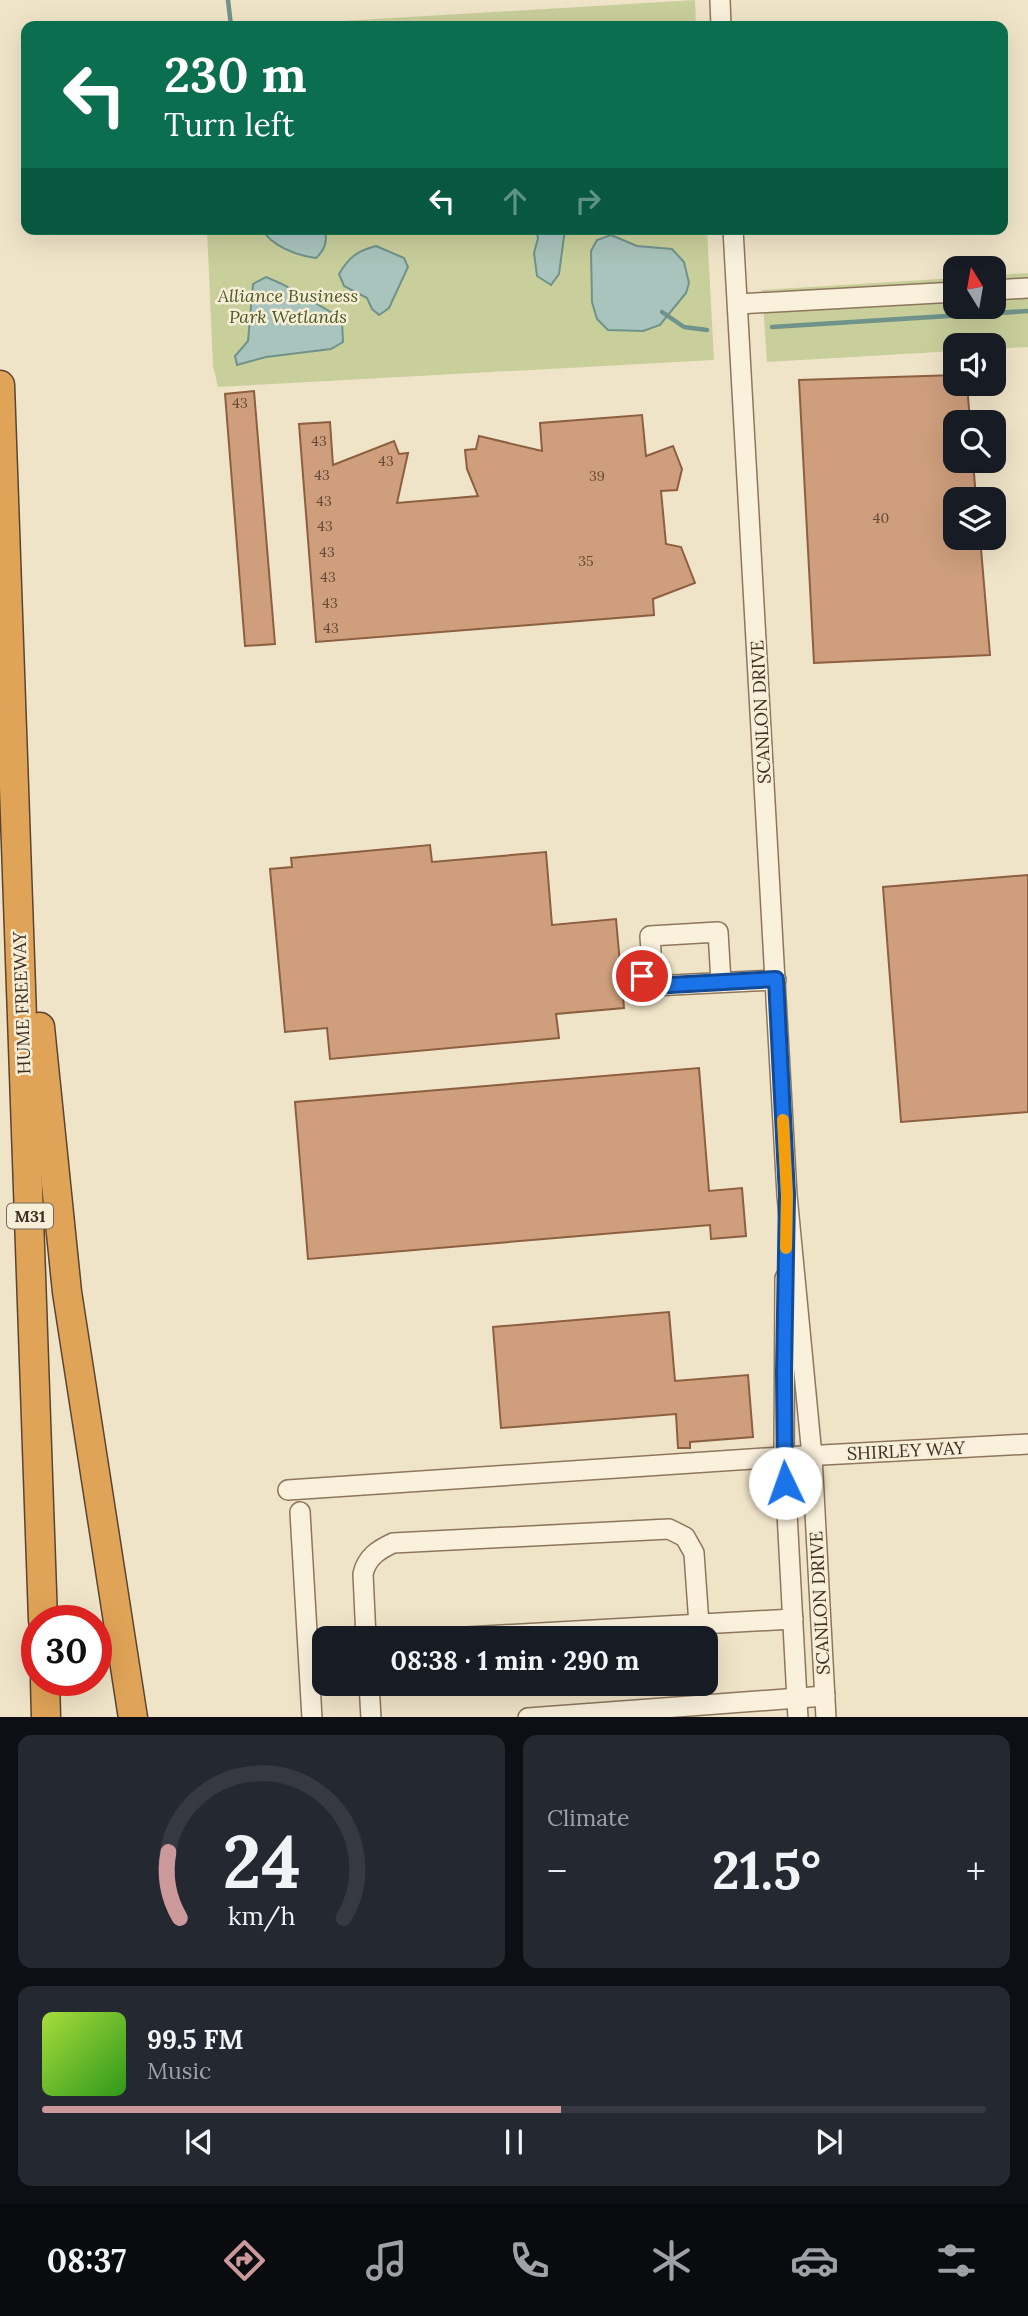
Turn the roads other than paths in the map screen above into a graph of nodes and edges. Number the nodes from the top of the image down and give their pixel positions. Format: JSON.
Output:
{"nodes":[{"id":1,"x":720,"y":0,"type":"edge"},
{"id":2,"x":722,"y":21,"type":"edge"},
{"id":3,"x":733,"y":235,"type":"edge"},
{"id":4,"x":1028,"y":288,"type":"edge"},
{"id":5,"x":1006,"y":289,"type":"edge"},
{"id":6,"x":943,"y":293,"type":"edge"},
{"id":7,"x":737,"y":304,"type":"junction"},
{"id":8,"x":0,"y":385,"type":"edge"},
{"id":9,"x":16,"y":812,"type":"junction"},
{"id":10,"x":776,"y":979,"type":"junction"},
{"id":11,"x":720,"y":982,"type":"junction"},
{"id":12,"x":787,"y":1195,"type":"junction"},
{"id":13,"x":1028,"y":1444,"type":"edge"},
{"id":14,"x":812,"y":1456,"type":"junction"},
{"id":15,"x":784,"y":1457,"type":"junction"},
{"id":16,"x":288,"y":1490,"type":"dead end"},
{"id":17,"x":300,"y":1512,"type":"dead end"},
{"id":18,"x":42,"y":1605,"type":"edge"},
{"id":19,"x":793,"y":1619,"type":"junction"},
{"id":20,"x":699,"y":1625,"type":"junction"},
{"id":21,"x":365,"y":1626,"type":"edge"},
{"id":22,"x":680,"y":1626,"type":"edge"},
{"id":23,"x":45,"y":1696,"type":"edge"},
{"id":24,"x":370,"y":1696,"type":"edge"},
{"id":25,"x":825,"y":1696,"type":"junction"},
{"id":26,"x":797,"y":1708,"type":"edge"},
{"id":27,"x":46,"y":1717,"type":"edge"},
{"id":28,"x":133,"y":1717,"type":"edge"},
{"id":29,"x":312,"y":1717,"type":"edge"},
{"id":30,"x":371,"y":1717,"type":"edge"},
{"id":31,"x":528,"y":1717,"type":"edge"},
{"id":32,"x":826,"y":1717,"type":"edge"}],
"edges":[{"from":1,"to":2,"type":"street"},
{"from":3,"to":7,"type":"street","name":"SCANLON DRIVE"},
{"from":4,"to":5,"type":"street"},
{"from":6,"to":7,"type":"street"},
{"from":7,"to":10,"type":"street","name":"SCANLON DRIVE"},
{"from":8,"to":9,"type":"highway","name":"HUME FREEWAY","number":"M31"},
{"from":9,"to":18,"type":"highway","name":"HUME FREEWAY","number":"M31"},
{"from":9,"to":28,"type":"highway"},
{"from":10,"to":11,"type":"street"},
{"from":10,"to":12,"type":"street","name":"SCANLON DRIVE"},
{"from":11,"to":11,"type":"street"},
{"from":12,"to":14,"type":"street","name":"SCANLON DRIVE"},
{"from":12,"to":15,"type":"street","name":"SCANLON DRIVE"},
{"from":13,"to":14,"type":"street","name":"SHIRLEY WAY"},
{"from":14,"to":15,"type":"street","name":"SHIRLEY WAY"},
{"from":14,"to":25,"type":"street","name":"SCANLON DRIVE"},
{"from":15,"to":16,"type":"street","name":"SHIRLEY WAY"},
{"from":15,"to":19,"type":"street","name":"SCANLON DRIVE"},
{"from":17,"to":29,"type":"street"},
{"from":19,"to":20,"type":"street"},
{"from":19,"to":26,"type":"street","name":"SCANLON DRIVE"},
{"from":20,"to":21,"type":"street"},
{"from":20,"to":22,"type":"street"},
{"from":23,"to":27,"type":"highway"},
{"from":24,"to":30,"type":"street"},
{"from":25,"to":26,"type":"street"},
{"from":25,"to":32,"type":"street","name":"SCANLON DRIVE"},
{"from":26,"to":31,"type":"street"}]}
